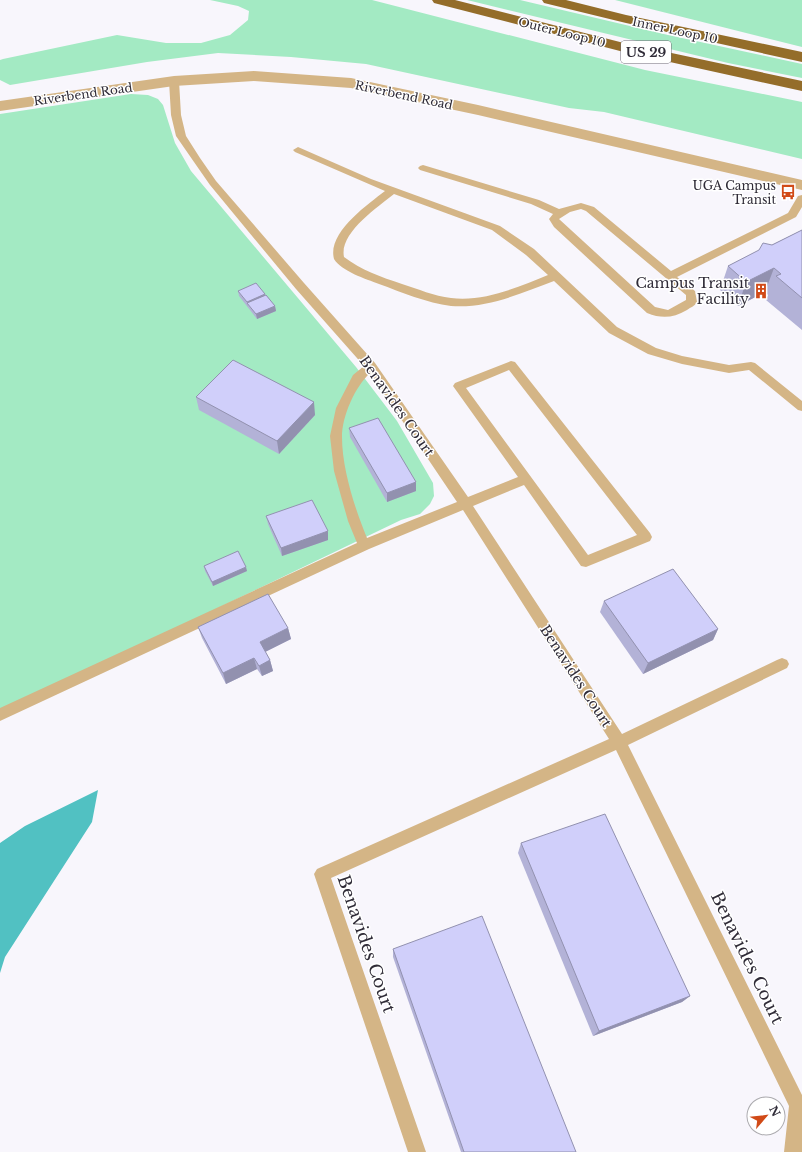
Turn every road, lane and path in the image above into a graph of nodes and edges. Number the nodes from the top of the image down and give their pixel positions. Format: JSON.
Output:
{"nodes":[{"id":1,"x":439,"y":0,"type":"edge"},
{"id":2,"x":549,"y":0,"type":"edge"},
{"id":3,"x":587,"y":0,"type":"edge"},
{"id":4,"x":779,"y":53,"type":"junction"},
{"id":5,"x":802,"y":57,"type":"edge"},
{"id":6,"x":174,"y":81,"type":"junction"},
{"id":7,"x":802,"y":86,"type":"edge"},
{"id":8,"x":0,"y":106,"type":"edge"},
{"id":9,"x":298,"y":150,"type":"dead end"},
{"id":10,"x":423,"y":168,"type":"dead end"},
{"id":11,"x":802,"y":185,"type":"edge"},
{"id":12,"x":393,"y":190,"type":"junction"},
{"id":13,"x":802,"y":198,"type":"edge"},
{"id":14,"x":559,"y":213,"type":"junction"},
{"id":15,"x":557,"y":276,"type":"junction"},
{"id":16,"x":670,"y":276,"type":"junction"},
{"id":17,"x":371,"y":366,"type":"junction"},
{"id":18,"x":802,"y":406,"type":"edge"},
{"id":19,"x":526,"y":480,"type":"junction"},
{"id":20,"x":466,"y":505,"type":"junction"},
{"id":21,"x":364,"y":545,"type":"junction"},
{"id":22,"x":782,"y":664,"type":"dead end"},
{"id":23,"x":0,"y":716,"type":"edge"},
{"id":24,"x":619,"y":742,"type":"junction"},
{"id":25,"x":416,"y":1152,"type":"edge"},
{"id":26,"x":793,"y":1152,"type":"edge"}],
"edges":[{"from":1,"to":7,"type":"highway","name":"Outer Loop 10","number":"US 29"},
{"from":2,"to":4,"type":"highway","name":"Inner Loop 10","number":"US 29"},
{"from":3,"to":4,"type":"highway"},
{"from":4,"to":5,"type":"highway","name":"Inner Loop 10","number":"US 29"},
{"from":6,"to":8,"type":"street","name":"Riverbend Road"},
{"from":6,"to":11,"type":"street","name":"Riverbend Road"},
{"from":6,"to":17,"type":"lane","name":"Benavides Court"},
{"from":9,"to":12,"type":"lane"},
{"from":10,"to":14,"type":"lane"},
{"from":12,"to":15,"type":"lane"},
{"from":12,"to":15,"type":"lane"},
{"from":13,"to":16,"type":"lane"},
{"from":14,"to":16,"type":"lane"},
{"from":14,"to":16,"type":"lane"},
{"from":15,"to":18,"type":"lane"},
{"from":17,"to":20,"type":"lane","name":"Benavides Court"},
{"from":17,"to":21,"type":"lane"},
{"from":19,"to":19,"type":"lane"},
{"from":19,"to":20,"type":"lane"},
{"from":20,"to":21,"type":"lane"},
{"from":20,"to":24,"type":"lane","name":"Benavides Court"},
{"from":21,"to":23,"type":"lane"},
{"from":22,"to":24,"type":"lane"},
{"from":24,"to":25,"type":"lane","name":"Benavides Court"},
{"from":24,"to":26,"type":"lane","name":"Benavides Court"}]}
